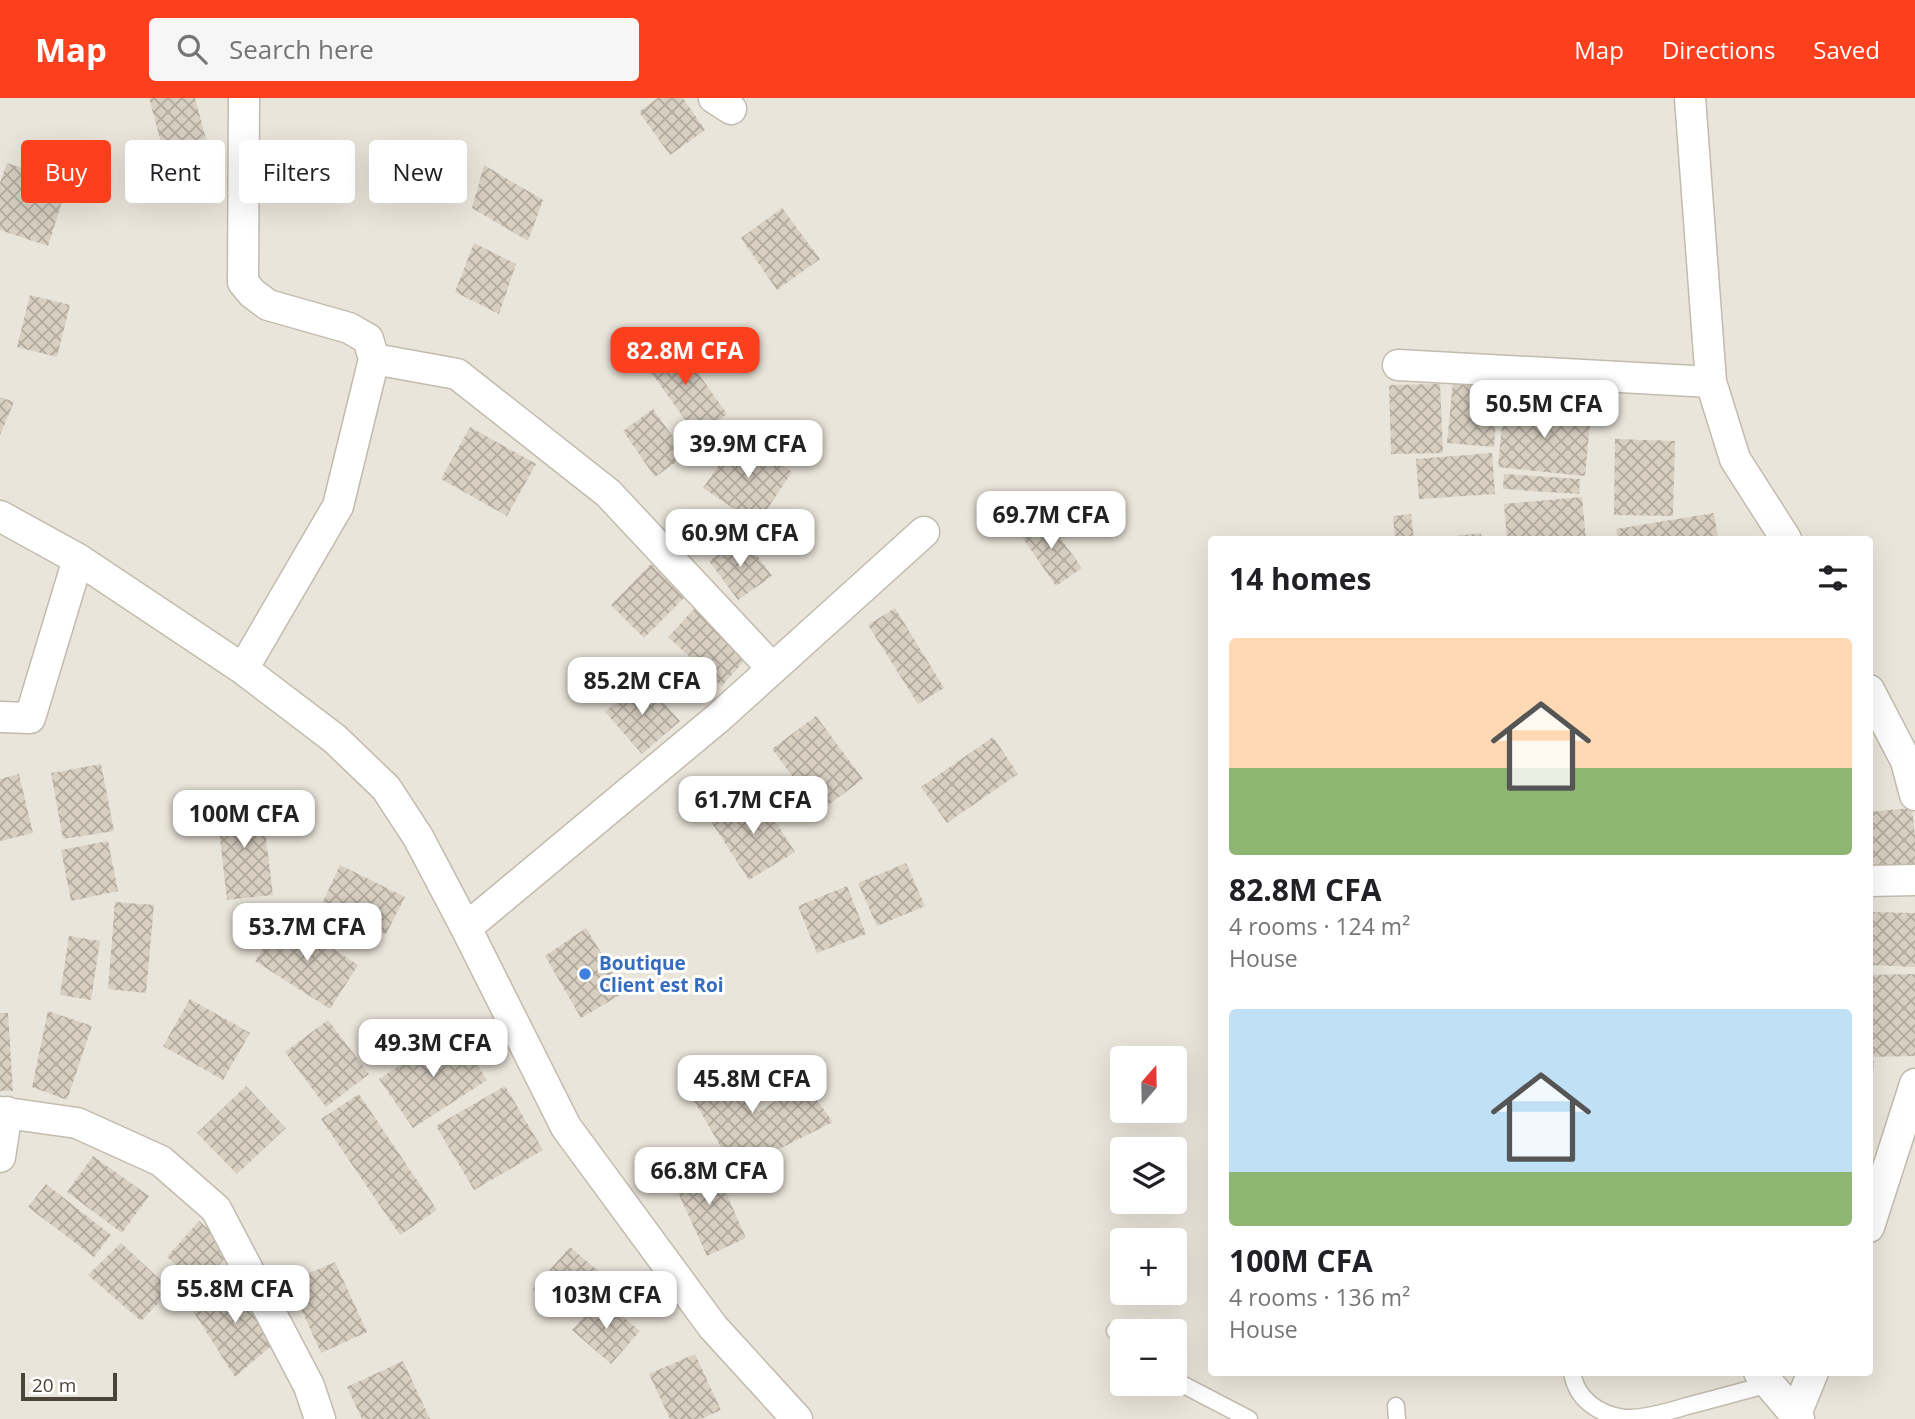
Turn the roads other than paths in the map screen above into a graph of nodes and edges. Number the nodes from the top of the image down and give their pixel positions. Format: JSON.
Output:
{"nodes":[{"id":1,"x":244,"y":98,"type":"edge"},
{"id":2,"x":1689,"y":98,"type":"edge"},
{"id":3,"x":374,"y":359,"type":"junction"},
{"id":4,"x":1398,"y":365,"type":"dead end"},
{"id":5,"x":1711,"y":383,"type":"junction"},
{"id":6,"x":0,"y":516,"type":"edge"},
{"id":7,"x":925,"y":531,"type":"dead end"},
{"id":8,"x":1784,"y":536,"type":"edge"},
{"id":9,"x":78,"y":559,"type":"junction"},
{"id":10,"x":772,"y":668,"type":"junction"},
{"id":11,"x":243,"y":669,"type":"junction"},
{"id":12,"x":1873,"y":698,"type":"edge"},
{"id":13,"x":0,"y":717,"type":"edge"},
{"id":14,"x":1915,"y":795,"type":"edge"},
{"id":15,"x":1915,"y":880,"type":"edge"},
{"id":16,"x":1873,"y":881,"type":"edge"},
{"id":17,"x":466,"y":928,"type":"junction"},
{"id":18,"x":1915,"y":1084,"type":"edge"},
{"id":19,"x":4,"y":1112,"type":"edge"},
{"id":20,"x":0,"y":1157,"type":"edge"},
{"id":21,"x":1873,"y":1215,"type":"edge"},
{"id":22,"x":1573,"y":1376,"type":"edge"},
{"id":23,"x":1812,"y":1376,"type":"edge"},
{"id":24,"x":1764,"y":1378,"type":"edge"},
{"id":25,"x":1187,"y":1388,"type":"edge"},
{"id":26,"x":1797,"y":1416,"type":"edge"},
{"id":27,"x":320,"y":1419,"type":"edge"},
{"id":28,"x":797,"y":1419,"type":"edge"},
{"id":29,"x":1249,"y":1419,"type":"edge"}],
"edges":[{"from":1,"to":3,"type":"street"},
{"from":2,"to":5,"type":"street"},
{"from":3,"to":10,"type":"street"},
{"from":3,"to":11,"type":"street"},
{"from":4,"to":5,"type":"street"},
{"from":5,"to":8,"type":"street"},
{"from":6,"to":9,"type":"street"},
{"from":7,"to":10,"type":"street"},
{"from":9,"to":11,"type":"street"},
{"from":9,"to":13,"type":"street"},
{"from":10,"to":17,"type":"street"},
{"from":11,"to":17,"type":"street"},
{"from":12,"to":14,"type":"street"},
{"from":15,"to":16,"type":"street"},
{"from":17,"to":28,"type":"street"},
{"from":18,"to":21,"type":"street"},
{"from":19,"to":20,"type":"street"},
{"from":19,"to":27,"type":"street"},
{"from":22,"to":24,"type":"lane"},
{"from":23,"to":26,"type":"street"},
{"from":24,"to":26,"type":"street"},
{"from":25,"to":29,"type":"lane"}]}
